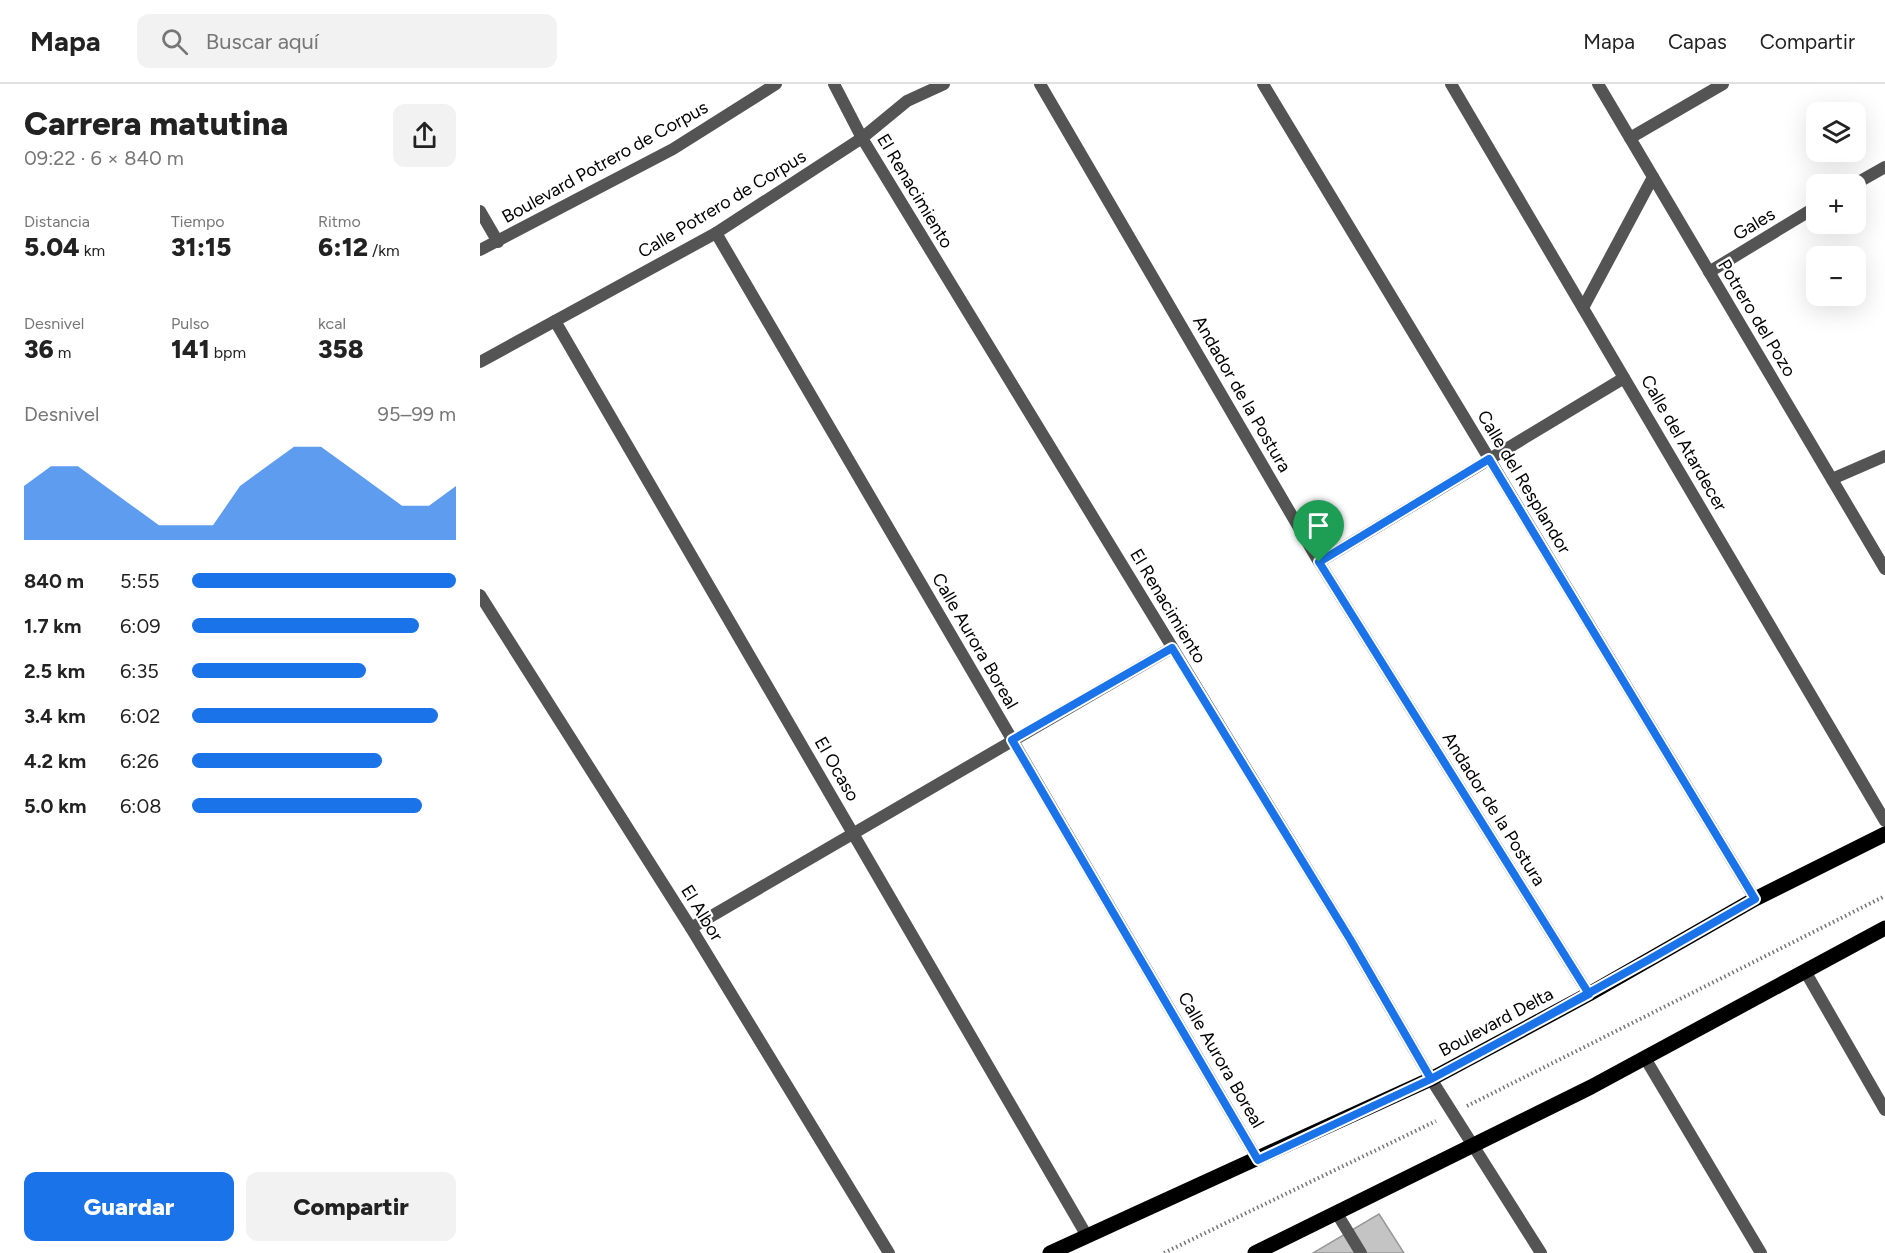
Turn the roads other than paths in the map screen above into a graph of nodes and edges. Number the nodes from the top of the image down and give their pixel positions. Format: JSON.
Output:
{"nodes":[{"id":1,"x":776,"y":84,"type":"edge"},
{"id":2,"x":834,"y":84,"type":"edge"},
{"id":3,"x":944,"y":84,"type":"edge"},
{"id":4,"x":1040,"y":84,"type":"edge"},
{"id":5,"x":1263,"y":84,"type":"edge"},
{"id":6,"x":1451,"y":84,"type":"edge"},
{"id":7,"x":1598,"y":84,"type":"edge"},
{"id":8,"x":1723,"y":84,"type":"edge"},
{"id":9,"x":862,"y":138,"type":"junction"},
{"id":10,"x":1630,"y":138,"type":"junction"},
{"id":11,"x":1885,"y":167,"type":"edge"},
{"id":12,"x":1653,"y":177,"type":"junction"},
{"id":13,"x":1866,"y":178,"type":"edge"},
{"id":14,"x":480,"y":211,"type":"edge"},
{"id":15,"x":1806,"y":213,"type":"edge"},
{"id":16,"x":716,"y":233,"type":"junction"},
{"id":17,"x":498,"y":242,"type":"junction"},
{"id":18,"x":480,"y":250,"type":"edge"},
{"id":19,"x":1709,"y":272,"type":"junction"},
{"id":20,"x":1583,"y":308,"type":"junction"},
{"id":21,"x":555,"y":321,"type":"junction"},
{"id":22,"x":480,"y":362,"type":"edge"},
{"id":23,"x":1624,"y":378,"type":"junction"},
{"id":24,"x":1885,"y":456,"type":"edge"},
{"id":25,"x":1489,"y":459,"type":"junction"},
{"id":26,"x":1832,"y":479,"type":"junction"},
{"id":27,"x":1319,"y":562,"type":"junction"},
{"id":28,"x":1885,"y":570,"type":"edge"},
{"id":29,"x":480,"y":595,"type":"edge"},
{"id":30,"x":1172,"y":648,"type":"junction"},
{"id":31,"x":1012,"y":740,"type":"junction"},
{"id":32,"x":1885,"y":821,"type":"edge"},
{"id":33,"x":854,"y":833,"type":"junction"},
{"id":34,"x":1885,"y":834,"type":"edge"},
{"id":35,"x":1755,"y":899,"type":"junction"},
{"id":36,"x":691,"y":928,"type":"junction"},
{"id":37,"x":1885,"y":928,"type":"edge"},
{"id":38,"x":1805,"y":971,"type":"junction"},
{"id":39,"x":1589,"y":994,"type":"junction"},
{"id":40,"x":1645,"y":1058,"type":"junction"},
{"id":41,"x":1431,"y":1079,"type":"junction"},
{"id":42,"x":1885,"y":1110,"type":"edge"},
{"id":43,"x":1473,"y":1146,"type":"junction"},
{"id":44,"x":1258,"y":1160,"type":"junction"},
{"id":45,"x":1336,"y":1212,"type":"junction"},
{"id":46,"x":1087,"y":1236,"type":"junction"},
{"id":47,"x":889,"y":1253,"type":"edge"},
{"id":48,"x":1050,"y":1253,"type":"edge"},
{"id":49,"x":1256,"y":1253,"type":"edge"},
{"id":50,"x":1361,"y":1253,"type":"edge"},
{"id":51,"x":1541,"y":1253,"type":"edge"},
{"id":52,"x":1761,"y":1253,"type":"edge"}],
"edges":[{"from":1,"to":17,"type":"street","name":"Boulevard Potrero de Corpus"},
{"from":2,"to":9,"type":"street","name":"El Renacimiento"},
{"from":3,"to":9,"type":"street","name":"Calle Potrero de Corpus"},
{"from":4,"to":27,"type":"street","name":"Andador de la Postura"},
{"from":5,"to":25,"type":"street","name":"Calle del Resplandor"},
{"from":6,"to":20,"type":"street","name":"Calle del Atardecer"},
{"from":7,"to":10,"type":"street","name":"Potrero del Pozo"},
{"from":8,"to":10,"type":"street"},
{"from":9,"to":16,"type":"street","name":"Calle Potrero de Corpus"},
{"from":9,"to":30,"type":"street","name":"El Renacimiento"},
{"from":10,"to":12,"type":"street","name":"Potrero del Pozo"},
{"from":11,"to":13,"type":"street"},
{"from":12,"to":19,"type":"street","name":"Potrero del Pozo"},
{"from":12,"to":20,"type":"street"},
{"from":14,"to":17,"type":"street"},
{"from":15,"to":19,"type":"street","name":"Gales"},
{"from":16,"to":21,"type":"street","name":"Calle Potrero de Corpus"},
{"from":16,"to":31,"type":"street","name":"Calle Aurora Boreal"},
{"from":17,"to":18,"type":"street","name":"Boulevard Potrero de Corpus"},
{"from":19,"to":26,"type":"street","name":"Potrero del Pozo"},
{"from":20,"to":23,"type":"street","name":"Calle del Atardecer"},
{"from":21,"to":22,"type":"street","name":"Calle Potrero de Corpus"},
{"from":21,"to":33,"type":"street","name":"El Ocaso"},
{"from":23,"to":25,"type":"street"},
{"from":23,"to":32,"type":"street","name":"Calle del Atardecer"},
{"from":24,"to":26,"type":"street"},
{"from":25,"to":27,"type":"street"},
{"from":25,"to":35,"type":"street","name":"Calle del Resplandor"},
{"from":26,"to":28,"type":"street","name":"Potrero del Pozo"},
{"from":27,"to":39,"type":"street","name":"Andador de la Postura"},
{"from":29,"to":36,"type":"street","name":"El Albor"},
{"from":30,"to":31,"type":"street"},
{"from":30,"to":41,"type":"street","name":"El Renacimiento"},
{"from":31,"to":33,"type":"street"},
{"from":31,"to":44,"type":"street","name":"Calle Aurora Boreal"},
{"from":33,"to":36,"type":"street"},
{"from":33,"to":46,"type":"street","name":"El Ocaso"},
{"from":34,"to":35,"type":"main road","name":"Boulevard Delta"},
{"from":35,"to":39,"type":"main road","name":"Boulevard Delta"},
{"from":36,"to":47,"type":"street","name":"El Albor"},
{"from":37,"to":38,"type":"main road"},
{"from":38,"to":40,"type":"main road"},
{"from":38,"to":42,"type":"street"},
{"from":39,"to":41,"type":"main road","name":"Boulevard Delta"},
{"from":40,"to":43,"type":"main road"},
{"from":40,"to":52,"type":"street"},
{"from":41,"to":43,"type":"street","name":"El Renacimiento"},
{"from":41,"to":44,"type":"main road","name":"Boulevard Delta"},
{"from":43,"to":45,"type":"main road"},
{"from":43,"to":51,"type":"street","name":"El Renacimiento"},
{"from":44,"to":46,"type":"main road","name":"Boulevard Delta"},
{"from":45,"to":49,"type":"main road"},
{"from":45,"to":50,"type":"street"},
{"from":46,"to":48,"type":"main road","name":"Boulevard Delta"}]}
